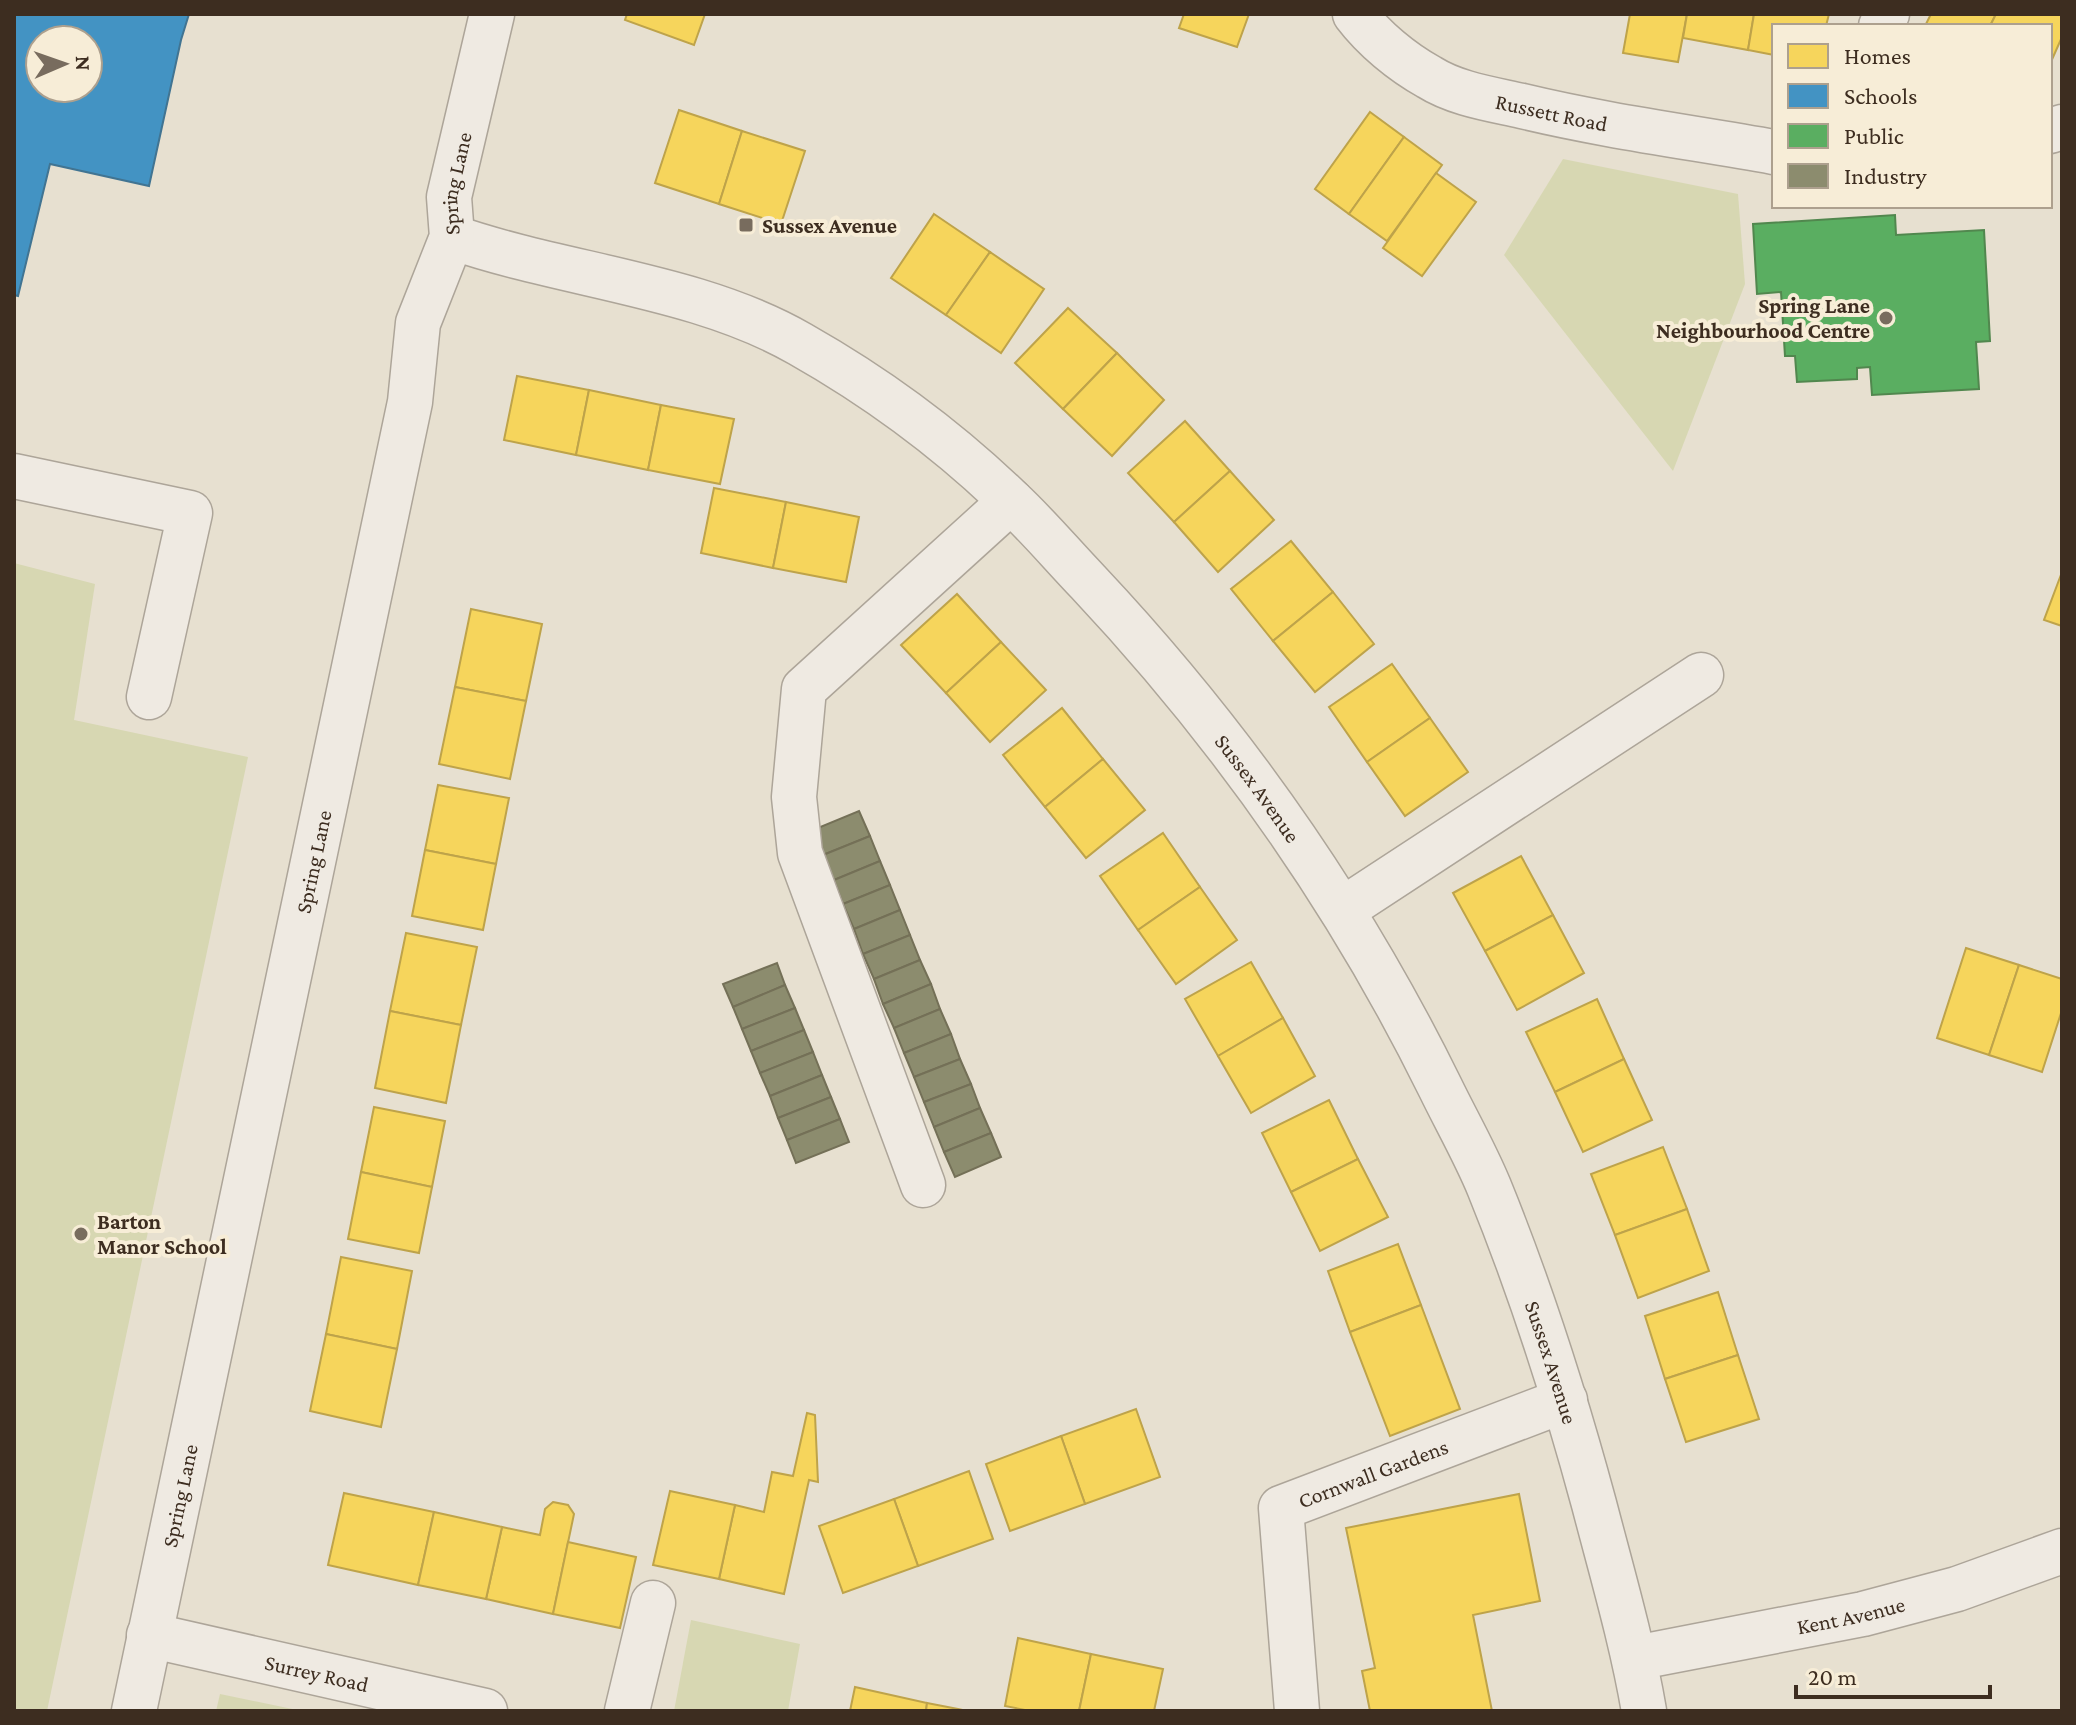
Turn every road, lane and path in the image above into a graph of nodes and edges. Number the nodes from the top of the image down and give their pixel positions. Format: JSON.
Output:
{"nodes":[{"id":1,"x":492,"y":14,"type":"edge"},
{"id":2,"x":1355,"y":14,"type":"edge"},
{"id":3,"x":1772,"y":152,"type":"edge"},
{"id":4,"x":452,"y":237,"type":"junction"},
{"id":5,"x":14,"y":476,"type":"edge"},
{"id":6,"x":1011,"y":501,"type":"junction"},
{"id":7,"x":1701,"y":675,"type":"dead end"},
{"id":8,"x":149,"y":697,"type":"dead end"},
{"id":9,"x":1342,"y":910,"type":"junction"},
{"id":10,"x":923,"y":1185,"type":"dead end"},
{"id":11,"x":1565,"y":1400,"type":"junction"},
{"id":12,"x":2062,"y":1551,"type":"edge"},
{"id":13,"x":653,"y":1603,"type":"dead end"},
{"id":14,"x":149,"y":1635,"type":"junction"},
{"id":15,"x":1635,"y":1658,"type":"junction"},
{"id":16,"x":134,"y":1711,"type":"edge"},
{"id":17,"x":485,"y":1711,"type":"edge"},
{"id":18,"x":627,"y":1711,"type":"edge"},
{"id":19,"x":1297,"y":1711,"type":"edge"},
{"id":20,"x":1644,"y":1711,"type":"edge"}],
"edges":[{"from":1,"to":4,"type":"street","name":"Spring Lane"},
{"from":2,"to":3,"type":"street","name":"Russett Road"},
{"from":4,"to":6,"type":"street","name":"Sussex Avenue"},
{"from":4,"to":14,"type":"street","name":"Spring Lane"},
{"from":5,"to":8,"type":"street"},
{"from":6,"to":9,"type":"street","name":"Sussex Avenue"},
{"from":6,"to":10,"type":"street"},
{"from":7,"to":9,"type":"street"},
{"from":9,"to":11,"type":"street","name":"Sussex Avenue"},
{"from":11,"to":15,"type":"street","name":"Sussex Avenue"},
{"from":11,"to":19,"type":"street","name":"Cornwall Gardens"},
{"from":12,"to":15,"type":"street","name":"Kent Avenue"},
{"from":13,"to":18,"type":"street"},
{"from":14,"to":16,"type":"street","name":"Spring Lane"},
{"from":14,"to":17,"type":"street","name":"Surrey Road"},
{"from":15,"to":20,"type":"street","name":"Sussex Avenue"}]}
